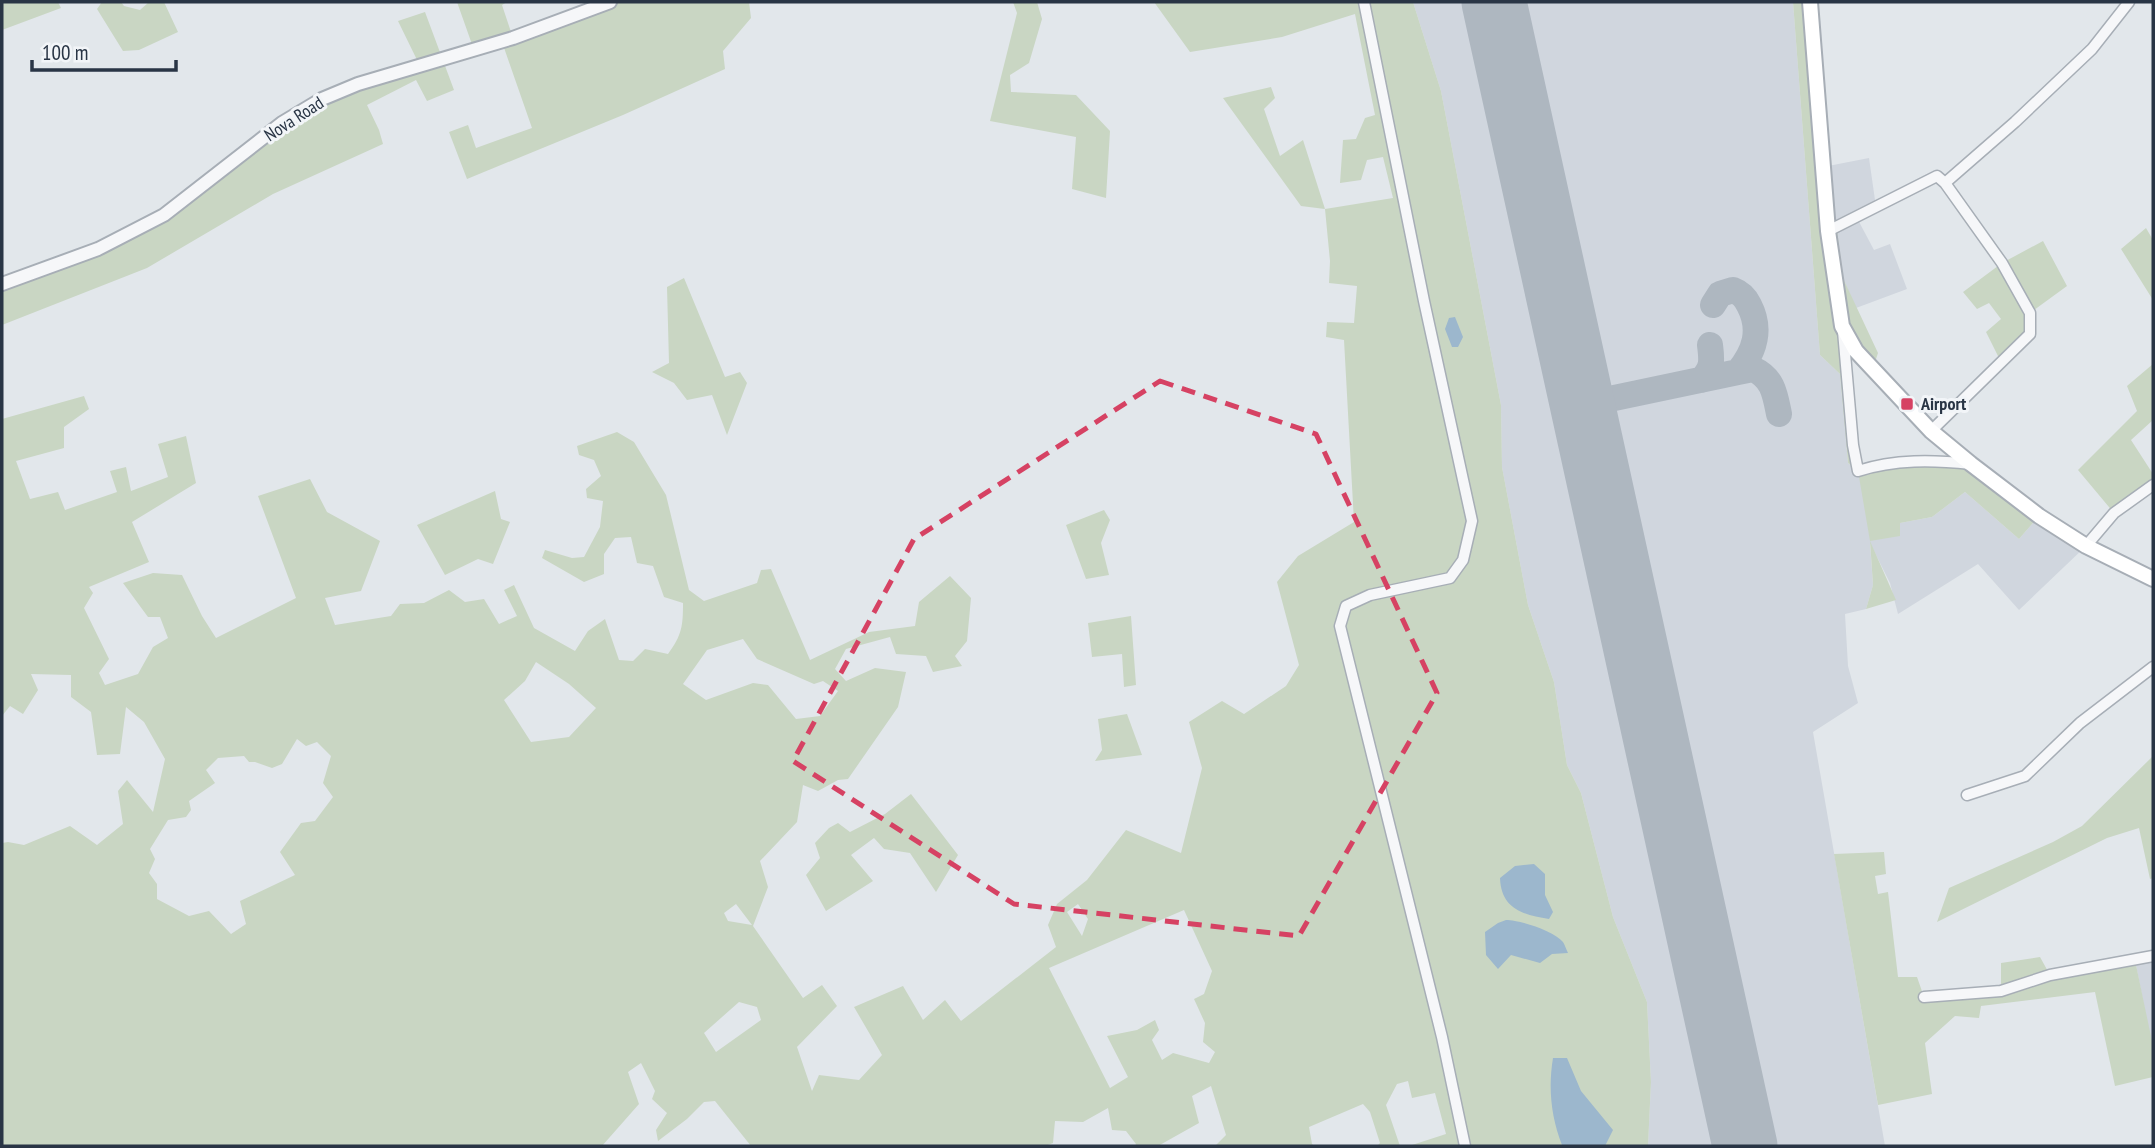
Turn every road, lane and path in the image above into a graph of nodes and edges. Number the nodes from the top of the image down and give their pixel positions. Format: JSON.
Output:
{"nodes":[{"id":1,"x":610,"y":2,"type":"edge"},
{"id":2,"x":1364,"y":2,"type":"edge"},
{"id":3,"x":1810,"y":2,"type":"edge"},
{"id":4,"x":2129,"y":2,"type":"edge"},
{"id":5,"x":1945,"y":183,"type":"junction"},
{"id":6,"x":1828,"y":231,"type":"junction"},
{"id":7,"x":2,"y":284,"type":"edge"},
{"id":8,"x":1842,"y":326,"type":"junction"},
{"id":9,"x":1931,"y":431,"type":"junction"},
{"id":10,"x":1971,"y":464,"type":"junction"},
{"id":11,"x":2153,"y":485,"type":"edge"},
{"id":12,"x":2085,"y":546,"type":"junction"},
{"id":13,"x":2153,"y":579,"type":"edge"},
{"id":14,"x":2153,"y":667,"type":"edge"},
{"id":15,"x":1967,"y":795,"type":"dead end"},
{"id":16,"x":2153,"y":956,"type":"edge"},
{"id":17,"x":1924,"y":997,"type":"dead end"},
{"id":18,"x":1465,"y":1146,"type":"edge"}],
"edges":[{"from":1,"to":7,"type":"street","name":"Nova Road"},
{"from":2,"to":18,"type":"street"},
{"from":3,"to":6,"type":"main road"},
{"from":4,"to":5,"type":"street"},
{"from":5,"to":6,"type":"street"},
{"from":5,"to":9,"type":"street"},
{"from":6,"to":8,"type":"main road"},
{"from":8,"to":9,"type":"main road"},
{"from":8,"to":10,"type":"street"},
{"from":9,"to":10,"type":"main road"},
{"from":10,"to":12,"type":"main road"},
{"from":11,"to":12,"type":"street"},
{"from":12,"to":13,"type":"main road"},
{"from":14,"to":15,"type":"street"},
{"from":16,"to":17,"type":"street"}]}
